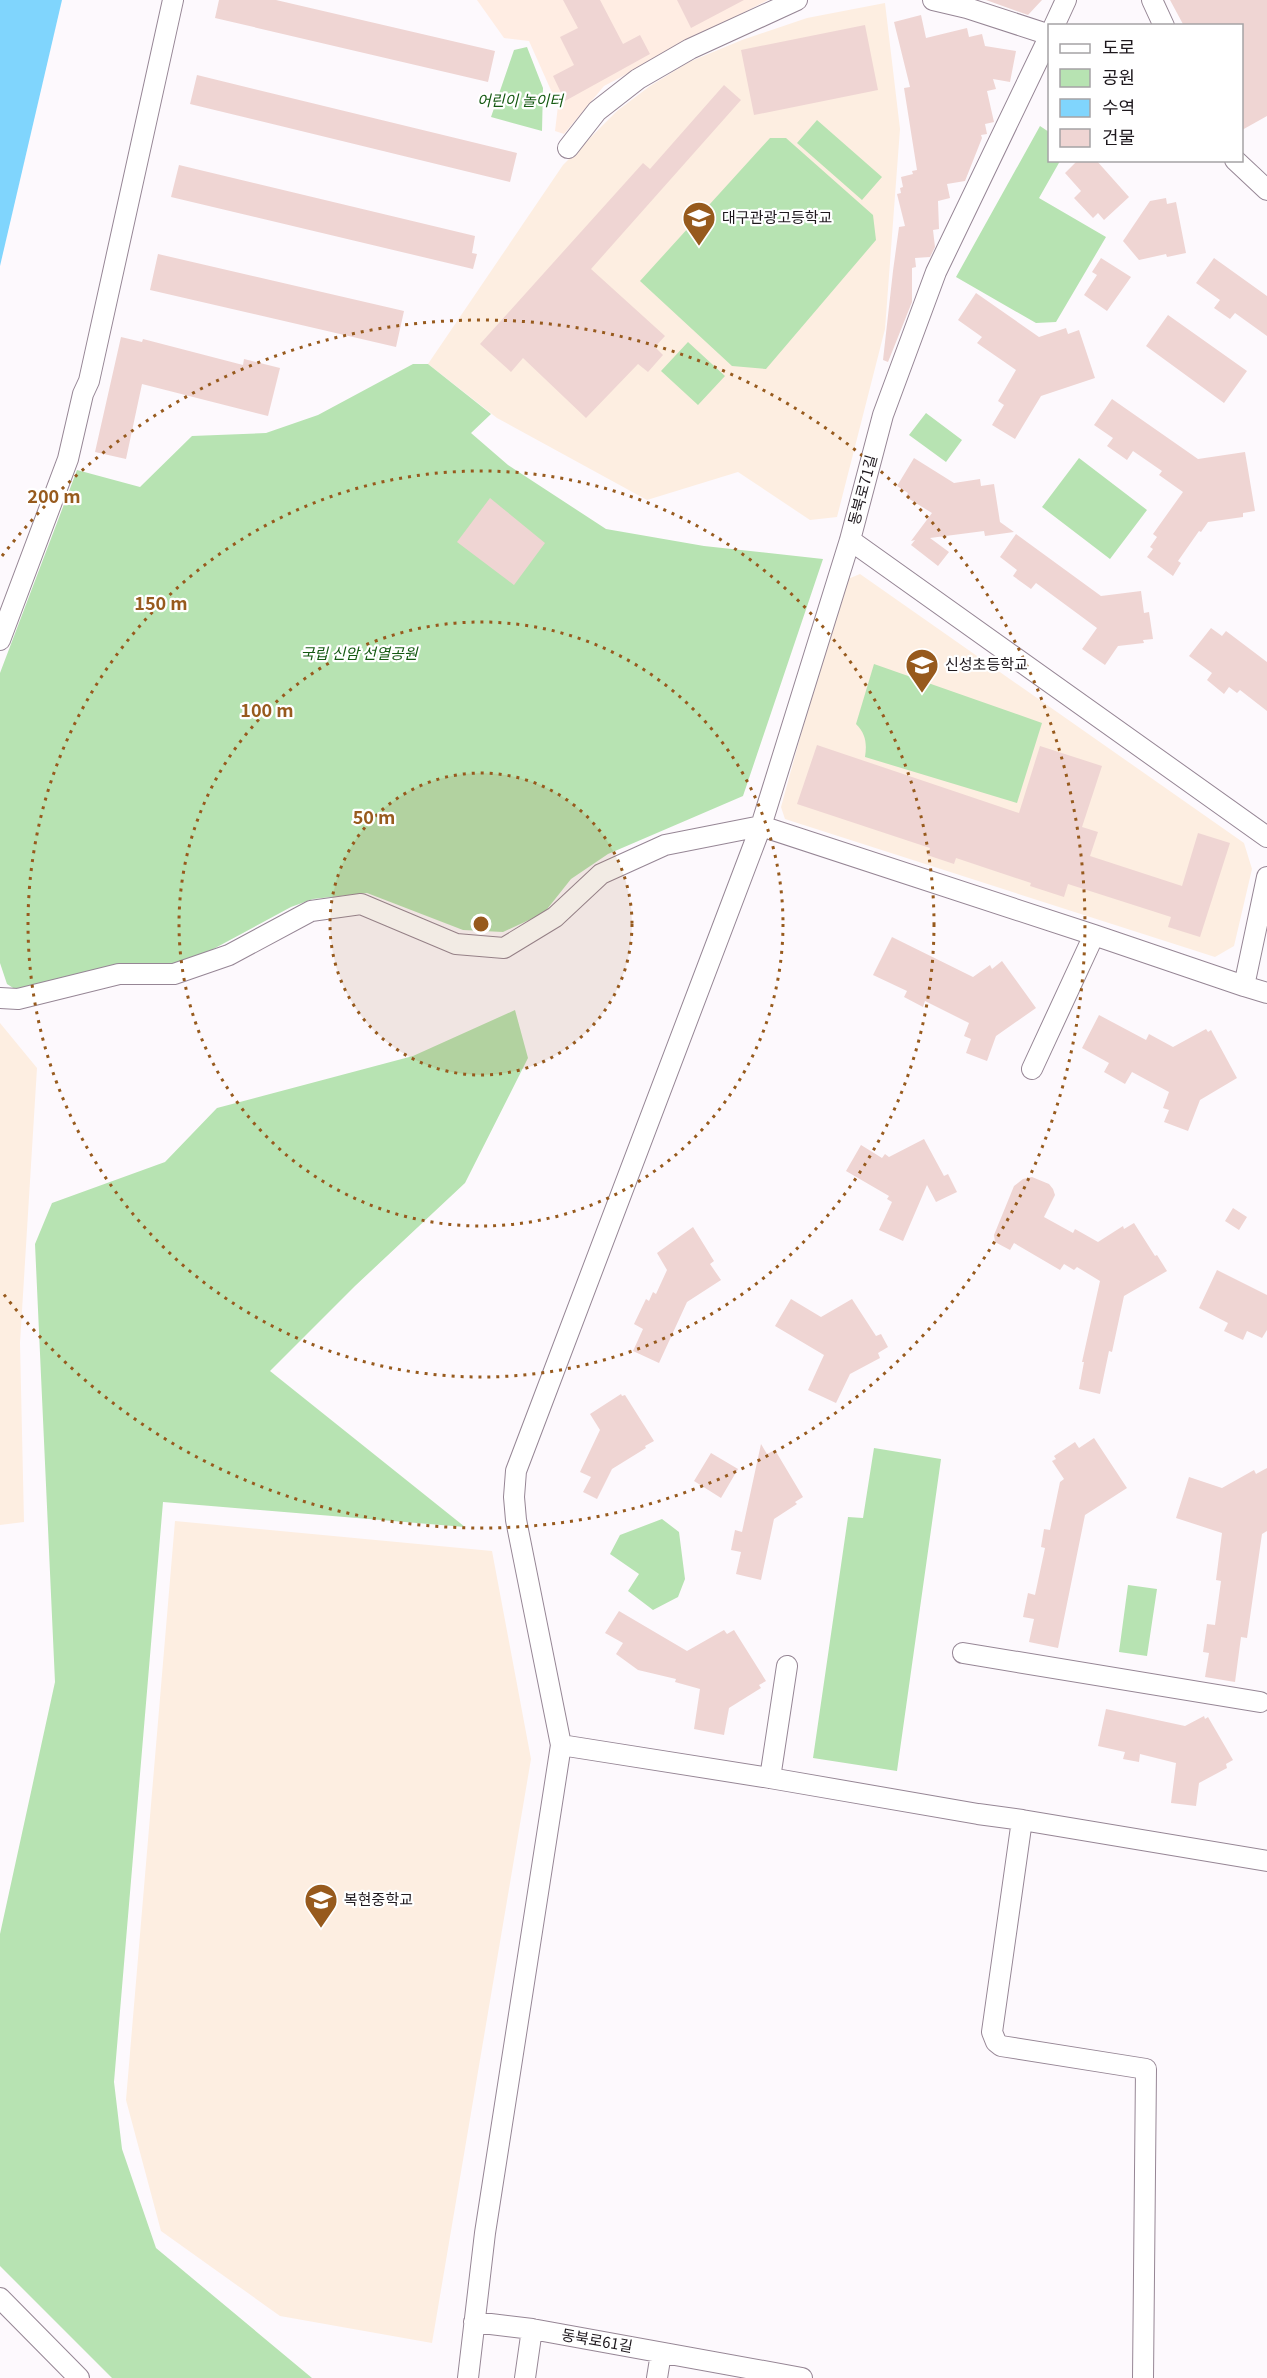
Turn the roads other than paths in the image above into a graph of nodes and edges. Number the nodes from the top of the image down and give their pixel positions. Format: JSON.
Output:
{"nodes":[{"id":1,"x":173,"y":0,"type":"edge"},
{"id":2,"x":797,"y":0,"type":"edge"},
{"id":3,"x":933,"y":0,"type":"edge"},
{"id":4,"x":1066,"y":0,"type":"edge"},
{"id":5,"x":1152,"y":0,"type":"edge"},
{"id":6,"x":1055,"y":24,"type":"edge"},
{"id":7,"x":1163,"y":24,"type":"edge"},
{"id":8,"x":1048,"y":34,"type":"edge"},
{"id":9,"x":1048,"y":39,"type":"edge"},
{"id":10,"x":568,"y":148,"type":"dead end"},
{"id":11,"x":1237,"y":162,"type":"edge"},
{"id":12,"x":1267,"y":190,"type":"edge"},
{"id":13,"x":850,"y":540,"type":"junction"},
{"id":14,"x":0,"y":640,"type":"edge"},
{"id":15,"x":761,"y":826,"type":"junction"},
{"id":16,"x":1267,"y":837,"type":"edge"},
{"id":17,"x":1267,"y":877,"type":"edge"},
{"id":18,"x":1094,"y":935,"type":"junction"},
{"id":19,"x":1244,"y":986,"type":"junction"},
{"id":20,"x":1267,"y":993,"type":"edge"},
{"id":21,"x":0,"y":998,"type":"edge"},
{"id":22,"x":1032,"y":1069,"type":"dead end"},
{"id":23,"x":963,"y":1653,"type":"dead end"},
{"id":24,"x":787,"y":1666,"type":"dead end"},
{"id":25,"x":1260,"y":1702,"type":"dead end"},
{"id":26,"x":561,"y":1745,"type":"junction"},
{"id":27,"x":770,"y":1778,"type":"junction"},
{"id":28,"x":1022,"y":1820,"type":"junction"},
{"id":29,"x":1267,"y":1861,"type":"edge"},
{"id":30,"x":0,"y":2298,"type":"edge"},
{"id":31,"x":474,"y":2322,"type":"junction"},
{"id":32,"x":532,"y":2329,"type":"junction"},
{"id":33,"x":661,"y":2353,"type":"junction"},
{"id":34,"x":79,"y":2378,"type":"edge"},
{"id":35,"x":468,"y":2378,"type":"edge"},
{"id":36,"x":525,"y":2378,"type":"edge"},
{"id":37,"x":657,"y":2378,"type":"edge"},
{"id":38,"x":802,"y":2378,"type":"edge"},
{"id":39,"x":1143,"y":2378,"type":"edge"}],
"edges":[{"from":1,"to":14,"type":"street"},
{"from":2,"to":10,"type":"street"},
{"from":3,"to":8,"type":"street"},
{"from":4,"to":6,"type":"street"},
{"from":5,"to":7,"type":"street"},
{"from":9,"to":13,"type":"street","name":"동북로71길"},
{"from":11,"to":12,"type":"street"},
{"from":13,"to":15,"type":"street"},
{"from":13,"to":16,"type":"street","name":"동북로71길"},
{"from":15,"to":18,"type":"street"},
{"from":15,"to":21,"type":"street"},
{"from":15,"to":26,"type":"street"},
{"from":17,"to":19,"type":"street"},
{"from":18,"to":19,"type":"street"},
{"from":18,"to":22,"type":"street"},
{"from":19,"to":20,"type":"street"},
{"from":23,"to":25,"type":"street"},
{"from":24,"to":27,"type":"street"},
{"from":26,"to":27,"type":"street"},
{"from":26,"to":31,"type":"street"},
{"from":27,"to":28,"type":"street"},
{"from":28,"to":29,"type":"street"},
{"from":28,"to":39,"type":"street"},
{"from":30,"to":34,"type":"street"},
{"from":31,"to":32,"type":"street","name":"동북로61길"},
{"from":31,"to":35,"type":"street"},
{"from":32,"to":33,"type":"street","name":"동북로61길"},
{"from":32,"to":36,"type":"street"},
{"from":33,"to":37,"type":"street"},
{"from":33,"to":38,"type":"street","name":"동북로61길"}]}
